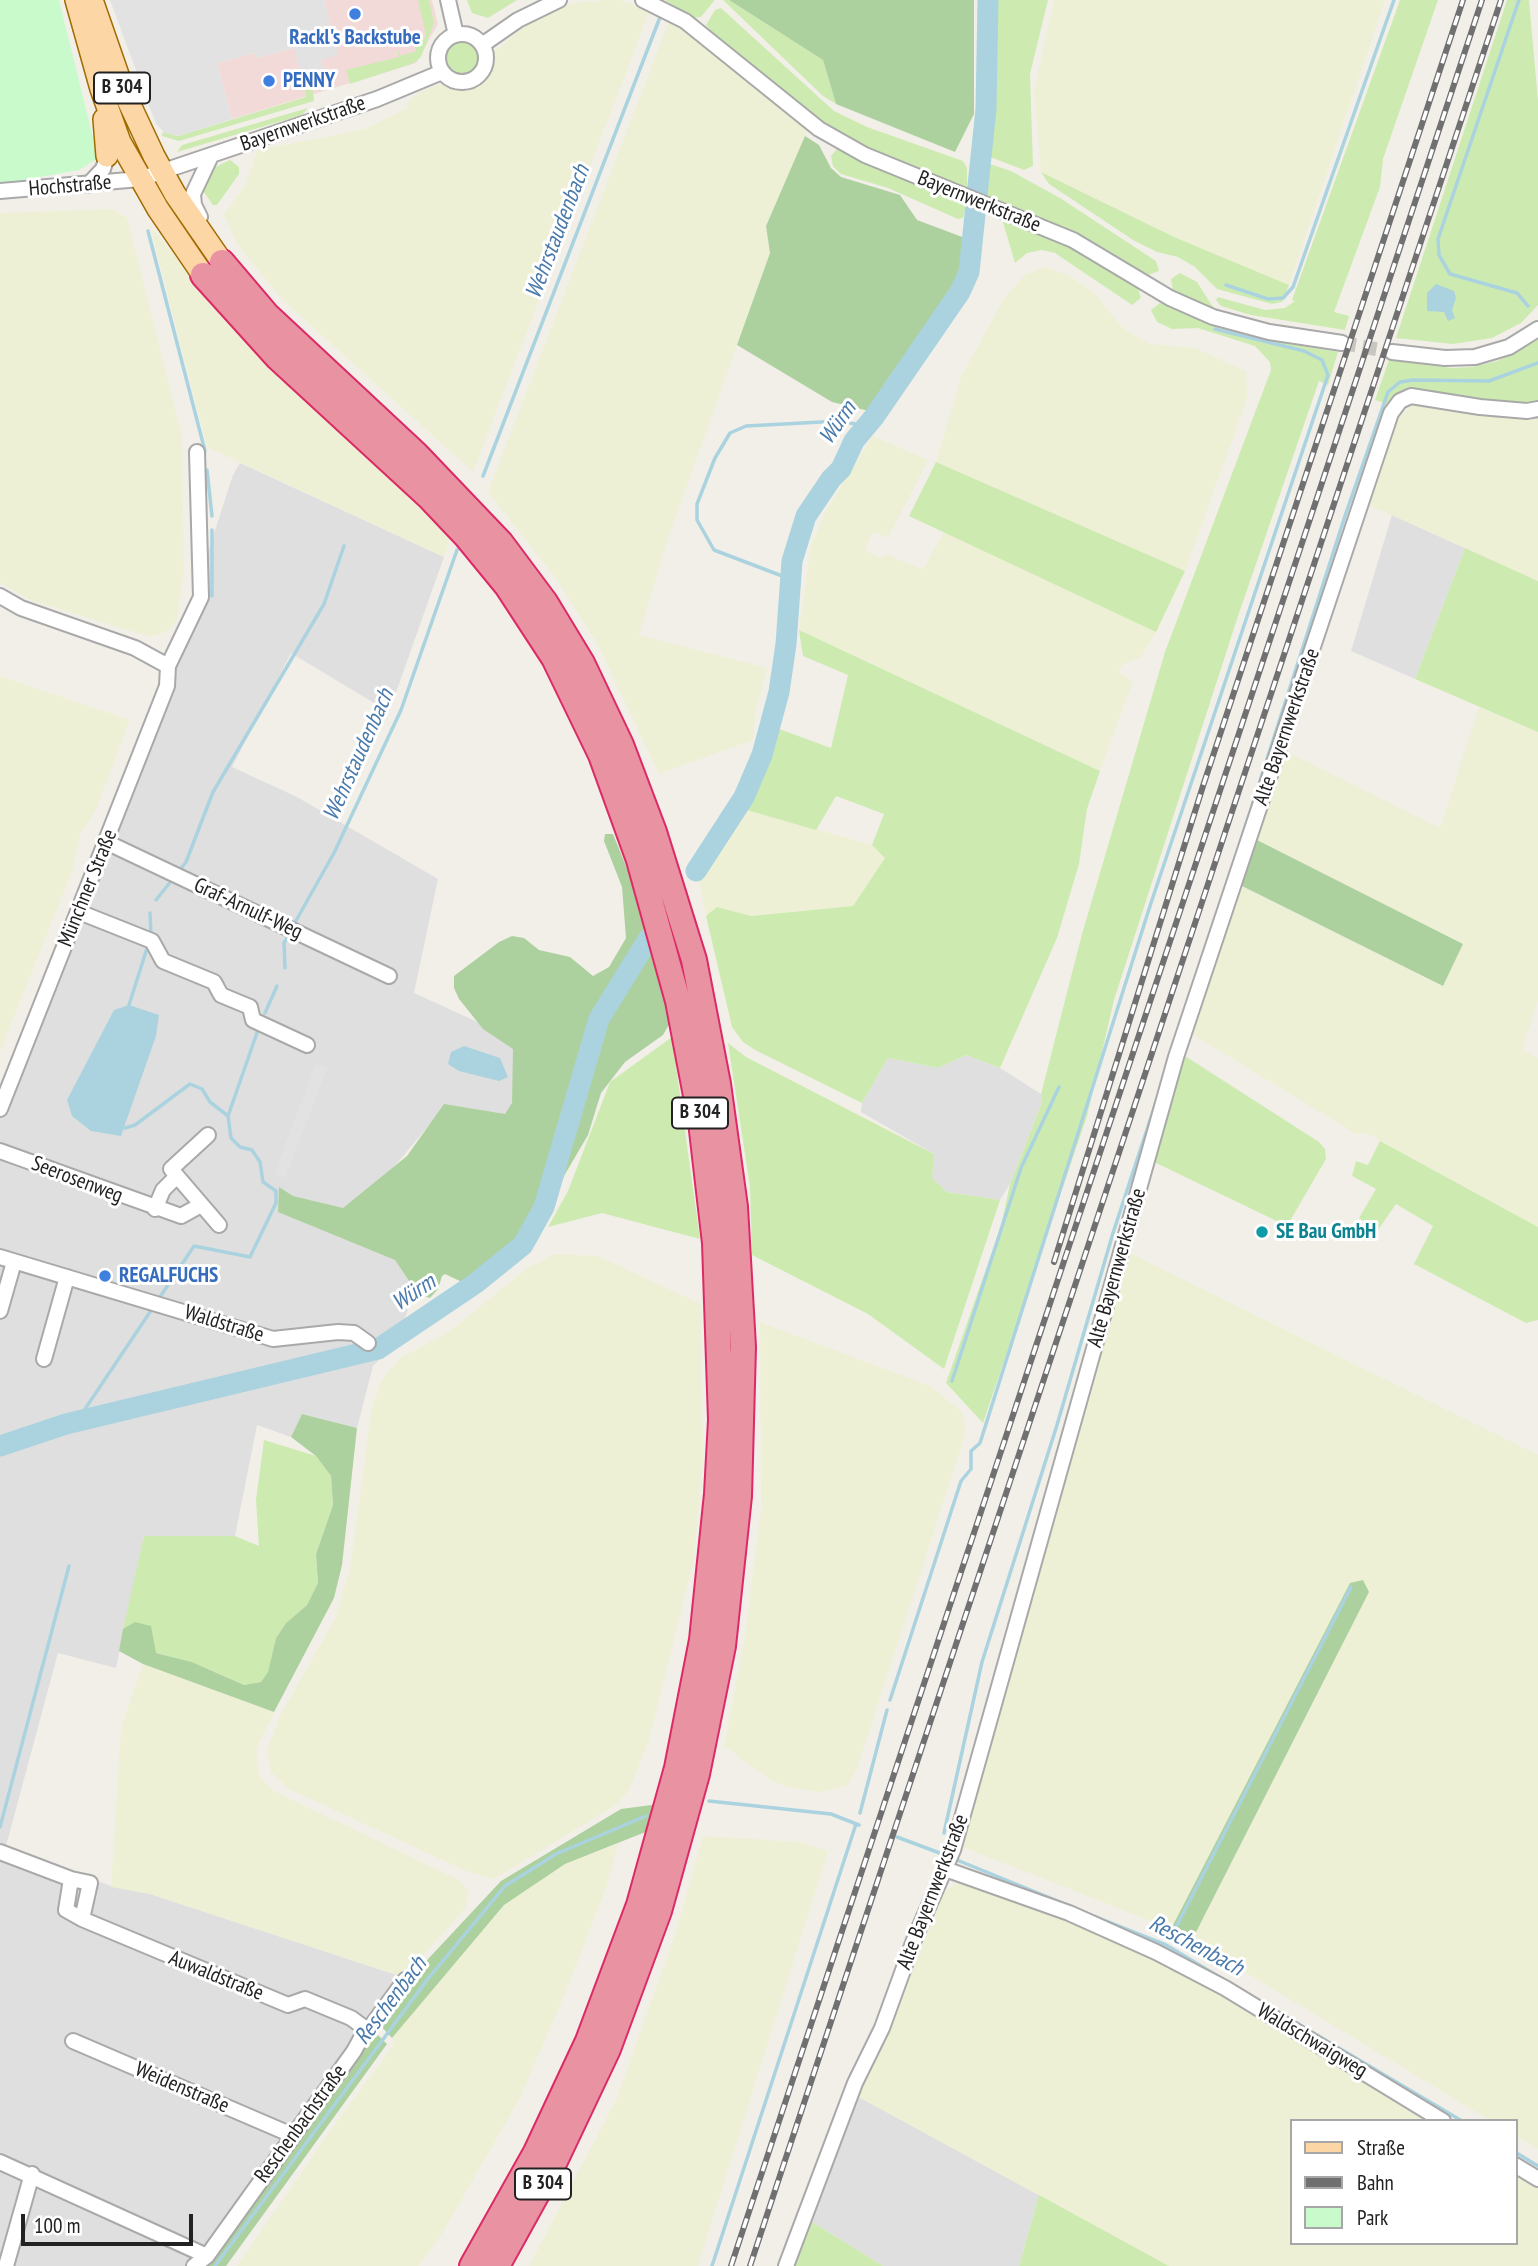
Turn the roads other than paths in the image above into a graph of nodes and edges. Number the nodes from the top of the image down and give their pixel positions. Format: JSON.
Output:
{"nodes":[{"id":1,"x":76,"y":0,"type":"edge"},
{"id":2,"x":92,"y":0,"type":"edge"},
{"id":3,"x":447,"y":0,"type":"edge"},
{"id":4,"x":559,"y":0,"type":"edge"},
{"id":5,"x":649,"y":2,"type":"edge"},
{"id":6,"x":456,"y":35,"type":"junction"},
{"id":7,"x":482,"y":45,"type":"junction"},
{"id":8,"x":442,"y":72,"type":"junction"},
{"id":9,"x":101,"y":89,"type":"junction"},
{"id":10,"x":107,"y":156,"type":"joint"},
{"id":11,"x":211,"y":156,"type":"junction"},
{"id":12,"x":162,"y":172,"type":"junction"},
{"id":13,"x":140,"y":179,"type":"junction"},
{"id":14,"x":88,"y":185,"type":"junction"},
{"id":15,"x":0,"y":191,"type":"edge"},
{"id":16,"x":211,"y":261,"type":"junction"},
{"id":17,"x":1538,"y":329,"type":"edge"},
{"id":18,"x":1342,"y":344,"type":"tunnel mouth"},
{"id":19,"x":1392,"y":352,"type":"tunnel mouth"},
{"id":20,"x":1538,"y":409,"type":"edge"},
{"id":21,"x":197,"y":452,"type":"dead end"},
{"id":22,"x":0,"y":596,"type":"edge"},
{"id":23,"x":167,"y":666,"type":"junction"},
{"id":24,"x":106,"y":842,"type":"junction"},
{"id":25,"x":79,"y":912,"type":"junction"},
{"id":26,"x":389,"y":976,"type":"dead end"},
{"id":27,"x":307,"y":1045,"type":"dead end"},
{"id":28,"x":0,"y":1109,"type":"edge"},
{"id":29,"x":208,"y":1135,"type":"dead end"},
{"id":30,"x":0,"y":1151,"type":"edge"},
{"id":31,"x":177,"y":1176,"type":"junction"},
{"id":32,"x":201,"y":1205,"type":"junction"},
{"id":33,"x":155,"y":1209,"type":"junction"},
{"id":34,"x":219,"y":1225,"type":"dead end"},
{"id":35,"x":7,"y":1260,"type":"edge"},
{"id":36,"x":67,"y":1277,"type":"junction"},
{"id":37,"x":0,"y":1311,"type":"edge"},
{"id":38,"x":368,"y":1343,"type":"dead end"},
{"id":39,"x":44,"y":1359,"type":"dead end"},
{"id":40,"x":0,"y":1852,"type":"edge"},
{"id":41,"x":949,"y":1860,"type":"junction"},
{"id":42,"x":405,"y":1980,"type":"dead end"},
{"id":43,"x":351,"y":2018,"type":"junction"},
{"id":44,"x":366,"y":2029,"type":"junction"},
{"id":45,"x":73,"y":2040,"type":"dead end"},
{"id":46,"x":354,"y":2051,"type":"junction"},
{"id":47,"x":1440,"y":2119,"type":"edge"},
{"id":48,"x":292,"y":2135,"type":"junction"},
{"id":49,"x":0,"y":2162,"type":"edge"},
{"id":50,"x":1517,"y":2166,"type":"edge"},
{"id":51,"x":32,"y":2174,"type":"junction"},
{"id":52,"x":1538,"y":2179,"type":"edge"},
{"id":53,"x":207,"y":2256,"type":"junction"},
{"id":54,"x":6,"y":2266,"type":"edge"},
{"id":55,"x":194,"y":2266,"type":"edge"},
{"id":56,"x":472,"y":2266,"type":"edge"},
{"id":57,"x":497,"y":2266,"type":"edge"},
{"id":58,"x":786,"y":2266,"type":"edge"}],
"edges":[{"from":1,"to":9,"type":"main road","number":"B 304"},
{"from":2,"to":12,"type":"main road","number":"B 304"},
{"from":3,"to":6,"type":"street"},
{"from":4,"to":7,"type":"street"},
{"from":5,"to":18,"type":"street","name":"Bayernwerkstraße"},
{"from":6,"to":7,"type":"street"},
{"from":6,"to":8,"type":"street"},
{"from":7,"to":8,"type":"street"},
{"from":8,"to":11,"type":"street","name":"Bayernwerkstraße"},
{"from":9,"to":10,"type":"main road"},
{"from":9,"to":13,"type":"main road","number":"B 304"},
{"from":10,"to":14,"type":"street"},
{"from":11,"to":12,"type":"street","name":"Bayernwerkstraße"},
{"from":11,"to":16,"type":"street"},
{"from":12,"to":13,"type":"street"},
{"from":12,"to":16,"type":"main road","number":"B 304"},
{"from":13,"to":14,"type":"street","name":"Hochstraße"},
{"from":13,"to":16,"type":"main road","number":"B 304"},
{"from":14,"to":15,"type":"street","name":"Hochstraße"},
{"from":16,"to":56,"type":"highway","number":"B 304"},
{"from":16,"to":57,"type":"highway","number":"B 304"},
{"from":17,"to":19,"type":"street"},
{"from":20,"to":41,"type":"street","name":"Alte Bayernwerkstraße"},
{"from":21,"to":23,"type":"street","name":"Münchner Straße"},
{"from":22,"to":23,"type":"street"},
{"from":23,"to":24,"type":"street","name":"Münchner Straße"},
{"from":24,"to":25,"type":"street","name":"Münchner Straße"},
{"from":24,"to":26,"type":"street","name":"Graf-Arnulf-Weg"},
{"from":25,"to":27,"type":"street"},
{"from":25,"to":28,"type":"street","name":"Münchner Straße"},
{"from":29,"to":31,"type":"street"},
{"from":30,"to":33,"type":"street","name":"Seerosenweg"},
{"from":31,"to":32,"type":"street"},
{"from":31,"to":33,"type":"street"},
{"from":32,"to":33,"type":"street","name":"Seerosenweg"},
{"from":32,"to":34,"type":"street"},
{"from":35,"to":36,"type":"street","name":"Waldstraße"},
{"from":35,"to":37,"type":"street","name":"Waldstraße"},
{"from":36,"to":38,"type":"street","name":"Waldstraße"},
{"from":36,"to":39,"type":"street"},
{"from":40,"to":43,"type":"street","name":"Auwaldstraße"},
{"from":41,"to":47,"type":"street","name":"Waldschwaigweg"},
{"from":41,"to":58,"type":"street","name":"Alte Bayernwerkstraße"},
{"from":42,"to":44,"type":"street","name":"Reschenbachstraße"},
{"from":43,"to":44,"type":"street","name":"Auwaldstraße"},
{"from":43,"to":46,"type":"street"},
{"from":44,"to":46,"type":"street","name":"Reschenbachstraße"},
{"from":45,"to":48,"type":"street","name":"Weidenstraße"},
{"from":46,"to":48,"type":"street","name":"Reschenbachstraße"},
{"from":48,"to":53,"type":"street","name":"Reschenbachstraße"},
{"from":49,"to":51,"type":"street"},
{"from":50,"to":52,"type":"street"},
{"from":51,"to":53,"type":"street"},
{"from":51,"to":54,"type":"street"},
{"from":53,"to":55,"type":"street","name":"Reschenbachstraße"}]}
